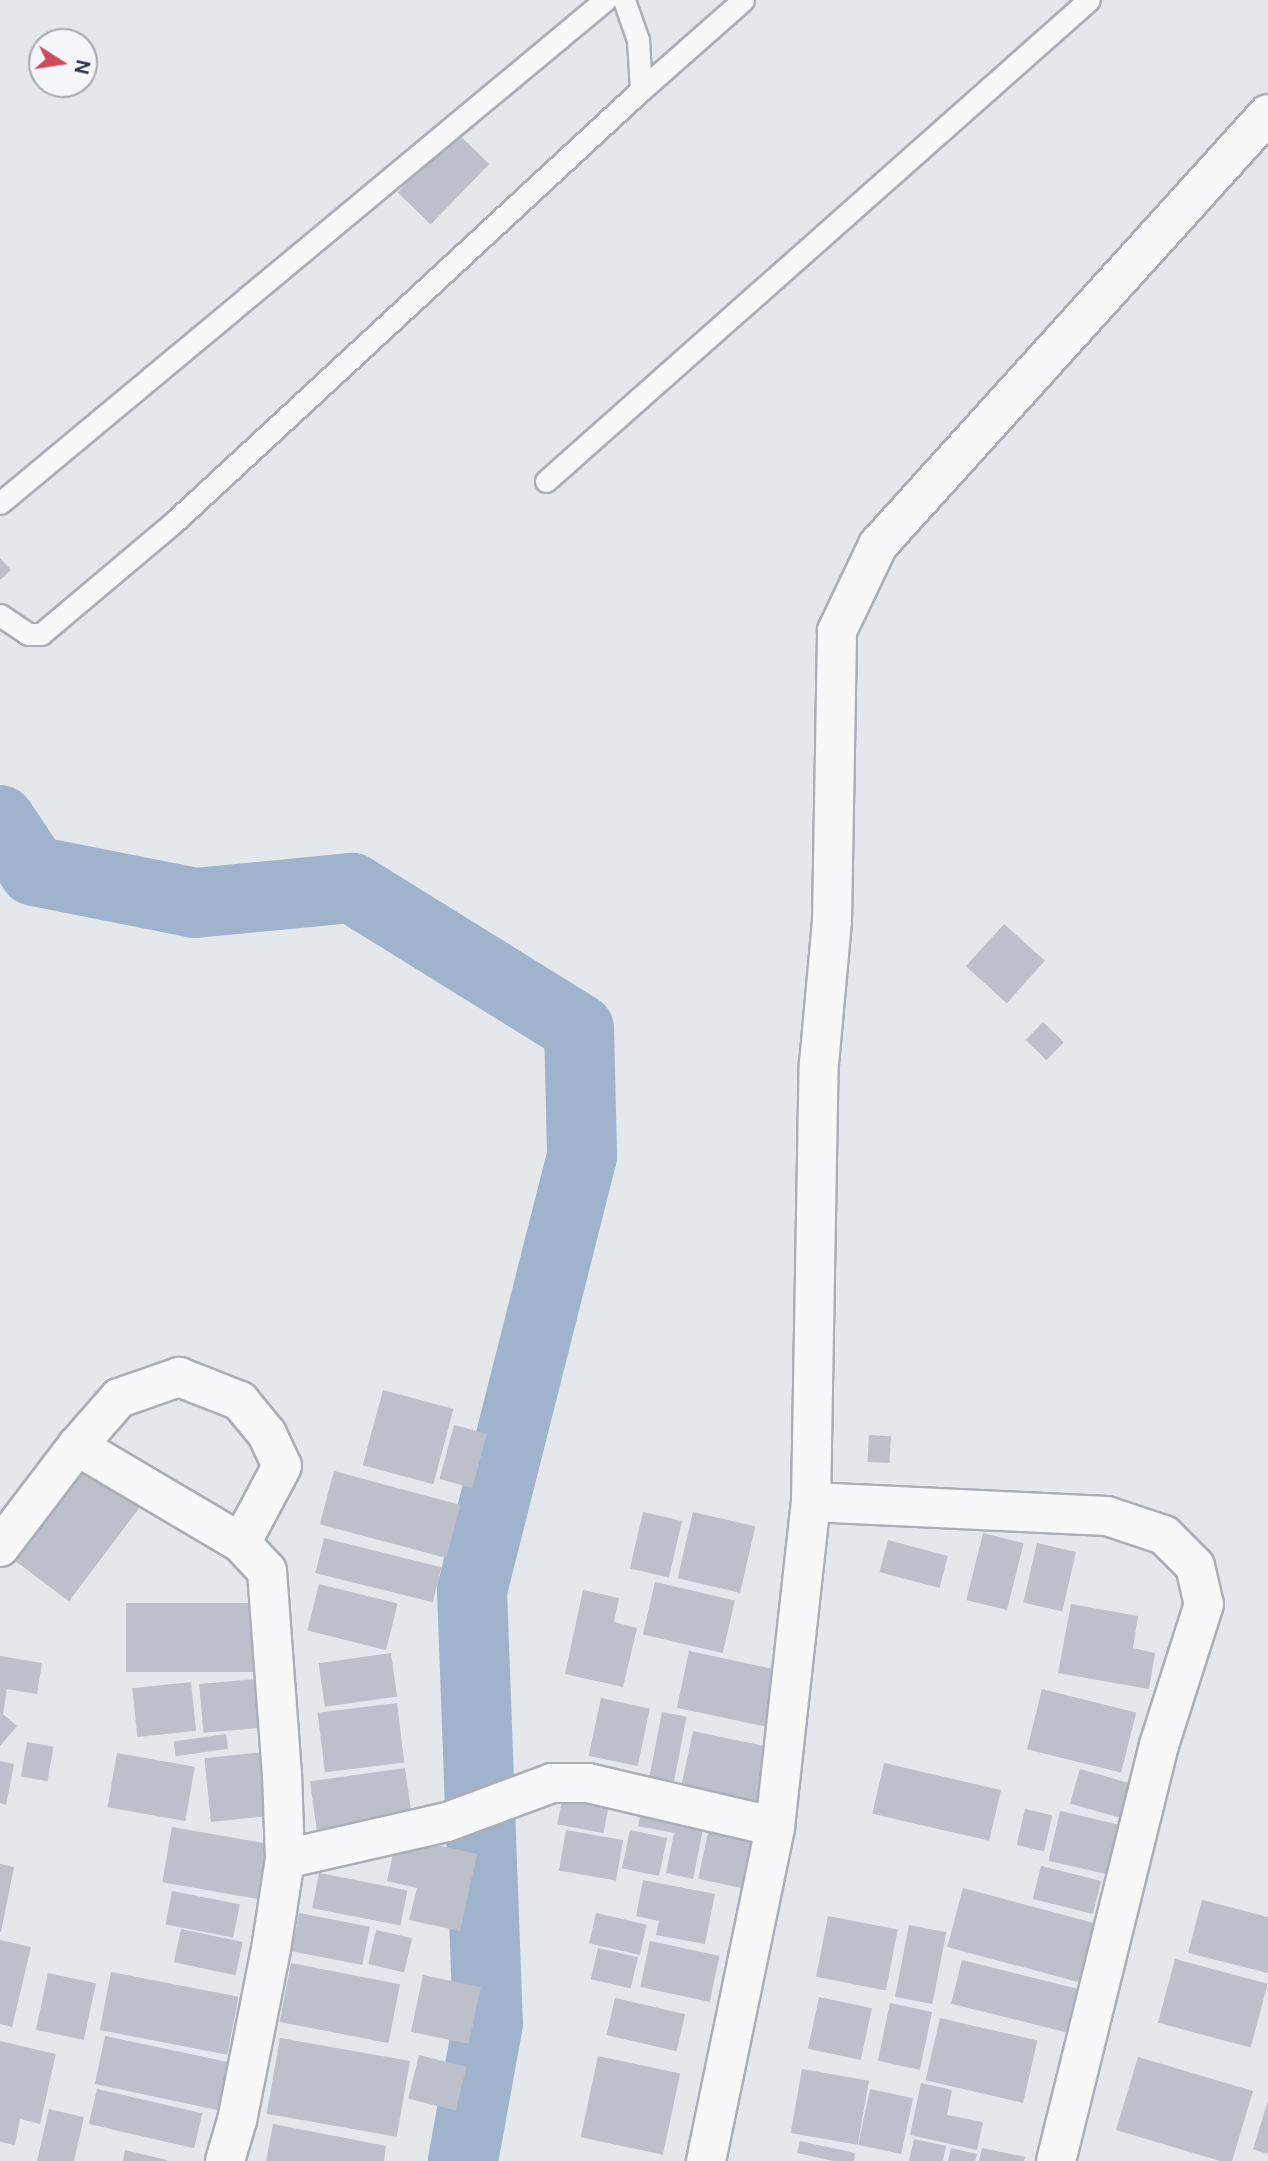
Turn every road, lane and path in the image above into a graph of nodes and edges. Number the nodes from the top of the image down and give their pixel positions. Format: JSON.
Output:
{"nodes":[{"id":1,"x":605,"y":0,"type":"edge"},
{"id":2,"x":624,"y":0,"type":"edge"},
{"id":3,"x":743,"y":0,"type":"edge"},
{"id":4,"x":1089,"y":0,"type":"edge"},
{"id":5,"x":641,"y":90,"type":"junction"},
{"id":6,"x":1268,"y":114,"type":"edge"},
{"id":7,"x":546,"y":481,"type":"dead end"},
{"id":8,"x":0,"y":503,"type":"edge"},
{"id":9,"x":0,"y":615,"type":"edge"},
{"id":10,"x":76,"y":1446,"type":"junction"},
{"id":11,"x":811,"y":1502,"type":"junction"},
{"id":12,"x":241,"y":1544,"type":"junction"},
{"id":13,"x":0,"y":1547,"type":"edge"},
{"id":14,"x":775,"y":1827,"type":"junction"},
{"id":15,"x":285,"y":1859,"type":"junction"},
{"id":16,"x":225,"y":2161,"type":"edge"},
{"id":17,"x":706,"y":2161,"type":"edge"},
{"id":18,"x":1056,"y":2161,"type":"edge"}],
"edges":[{"from":1,"to":8,"type":"lane"},
{"from":2,"to":5,"type":"lane"},
{"from":3,"to":5,"type":"lane"},
{"from":4,"to":7,"type":"lane"},
{"from":5,"to":9,"type":"lane"},
{"from":6,"to":11,"type":"street"},
{"from":10,"to":12,"type":"street"},
{"from":10,"to":12,"type":"street"},
{"from":10,"to":13,"type":"street"},
{"from":11,"to":14,"type":"street"},
{"from":11,"to":18,"type":"street"},
{"from":12,"to":15,"type":"street"},
{"from":14,"to":15,"type":"street"},
{"from":14,"to":17,"type":"street"},
{"from":15,"to":16,"type":"street"}]}
